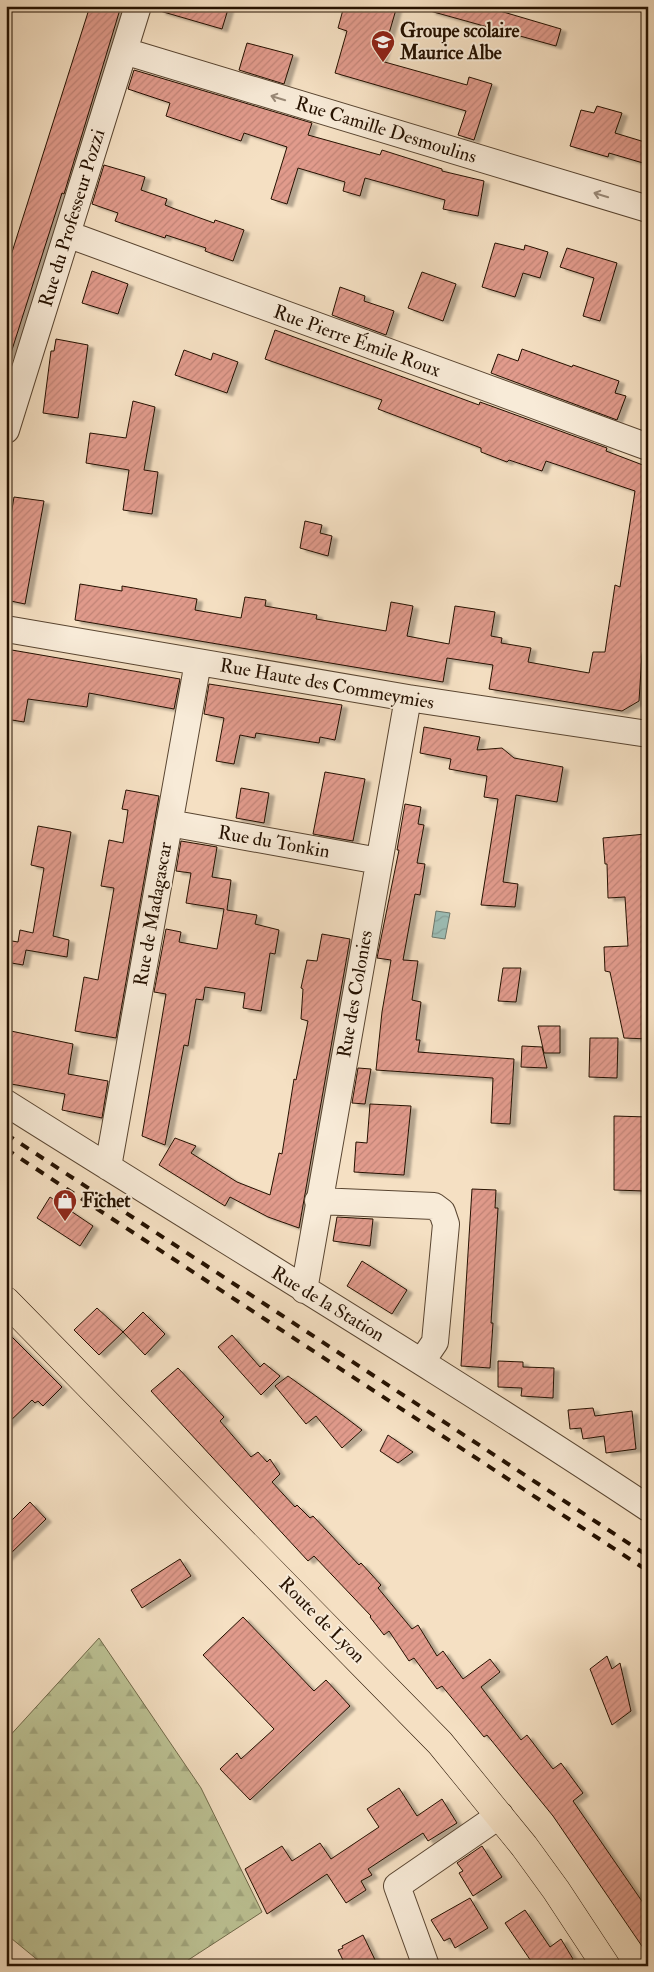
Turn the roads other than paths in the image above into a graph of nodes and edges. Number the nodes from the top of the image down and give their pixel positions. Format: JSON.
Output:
{"nodes":[{"id":1,"x":138,"y":6,"type":"edge"},
{"id":2,"x":124,"y":51,"type":"junction"},
{"id":3,"x":648,"y":210,"type":"edge"},
{"id":4,"x":67,"y":234,"type":"junction"},
{"id":5,"x":6,"y":430,"type":"edge"},
{"id":6,"x":648,"y":448,"type":"edge"},
{"id":7,"x":6,"y":628,"type":"edge"},
{"id":8,"x":198,"y":662,"type":"junction"},
{"id":9,"x":408,"y":698,"type":"junction"},
{"id":10,"x":648,"y":734,"type":"edge"},
{"id":11,"x":169,"y":823,"type":"junction"},
{"id":12,"x":379,"y":861,"type":"junction"},
{"id":13,"x":6,"y":1103,"type":"edge"},
{"id":14,"x":108,"y":1167,"type":"junction"},
{"id":15,"x":318,"y":1201,"type":"junction"},
{"id":16,"x":304,"y":1290,"type":"junction"},
{"id":17,"x":6,"y":1301,"type":"edge"},
{"id":18,"x":422,"y":1361,"type":"junction"},
{"id":19,"x":648,"y":1508,"type":"edge"},
{"id":20,"x":500,"y":1815,"type":"junction"},
{"id":21,"x":426,"y":1966,"type":"edge"},
{"id":22,"x":606,"y":1966,"type":"edge"}],
"edges":[{"from":1,"to":2,"type":"street","name":"Rue du Professeur Pozzi"},
{"from":3,"to":2,"type":"street","name":"Rue Camille Desmoulins","one_way":true},
{"from":2,"to":4,"type":"street","name":"Rue du Professeur Pozzi"},
{"from":4,"to":5,"type":"street","name":"Rue du Professeur Pozzi"},
{"from":4,"to":6,"type":"street","name":"Rue Pierre Émile Roux"},
{"from":7,"to":8,"type":"street","name":"Rue Haute des Commeymies"},
{"from":8,"to":9,"type":"street","name":"Rue Haute des Commeymies"},
{"from":8,"to":11,"type":"street","name":"Rue de Madagascar"},
{"from":9,"to":10,"type":"street","name":"Rue Haute des Commeymies"},
{"from":9,"to":12,"type":"street","name":"Rue des Colonies"},
{"from":11,"to":12,"type":"street","name":"Rue du Tonkin"},
{"from":11,"to":14,"type":"street","name":"Rue de Madagascar"},
{"from":12,"to":15,"type":"street","name":"Rue des Colonies"},
{"from":13,"to":14,"type":"street","name":"Rue de la Station"},
{"from":14,"to":16,"type":"street","name":"Rue de la Station"},
{"from":15,"to":16,"type":"street","name":"Rue des Colonies"},
{"from":15,"to":18,"type":"street"},
{"from":16,"to":18,"type":"street","name":"Rue de la Station"},
{"from":17,"to":20,"type":"main road","name":"Route de Lyon"},
{"from":18,"to":19,"type":"street","name":"Rue de la Station"},
{"from":20,"to":21,"type":"street"},
{"from":20,"to":22,"type":"main road","name":"Route de Lyon"}]}
